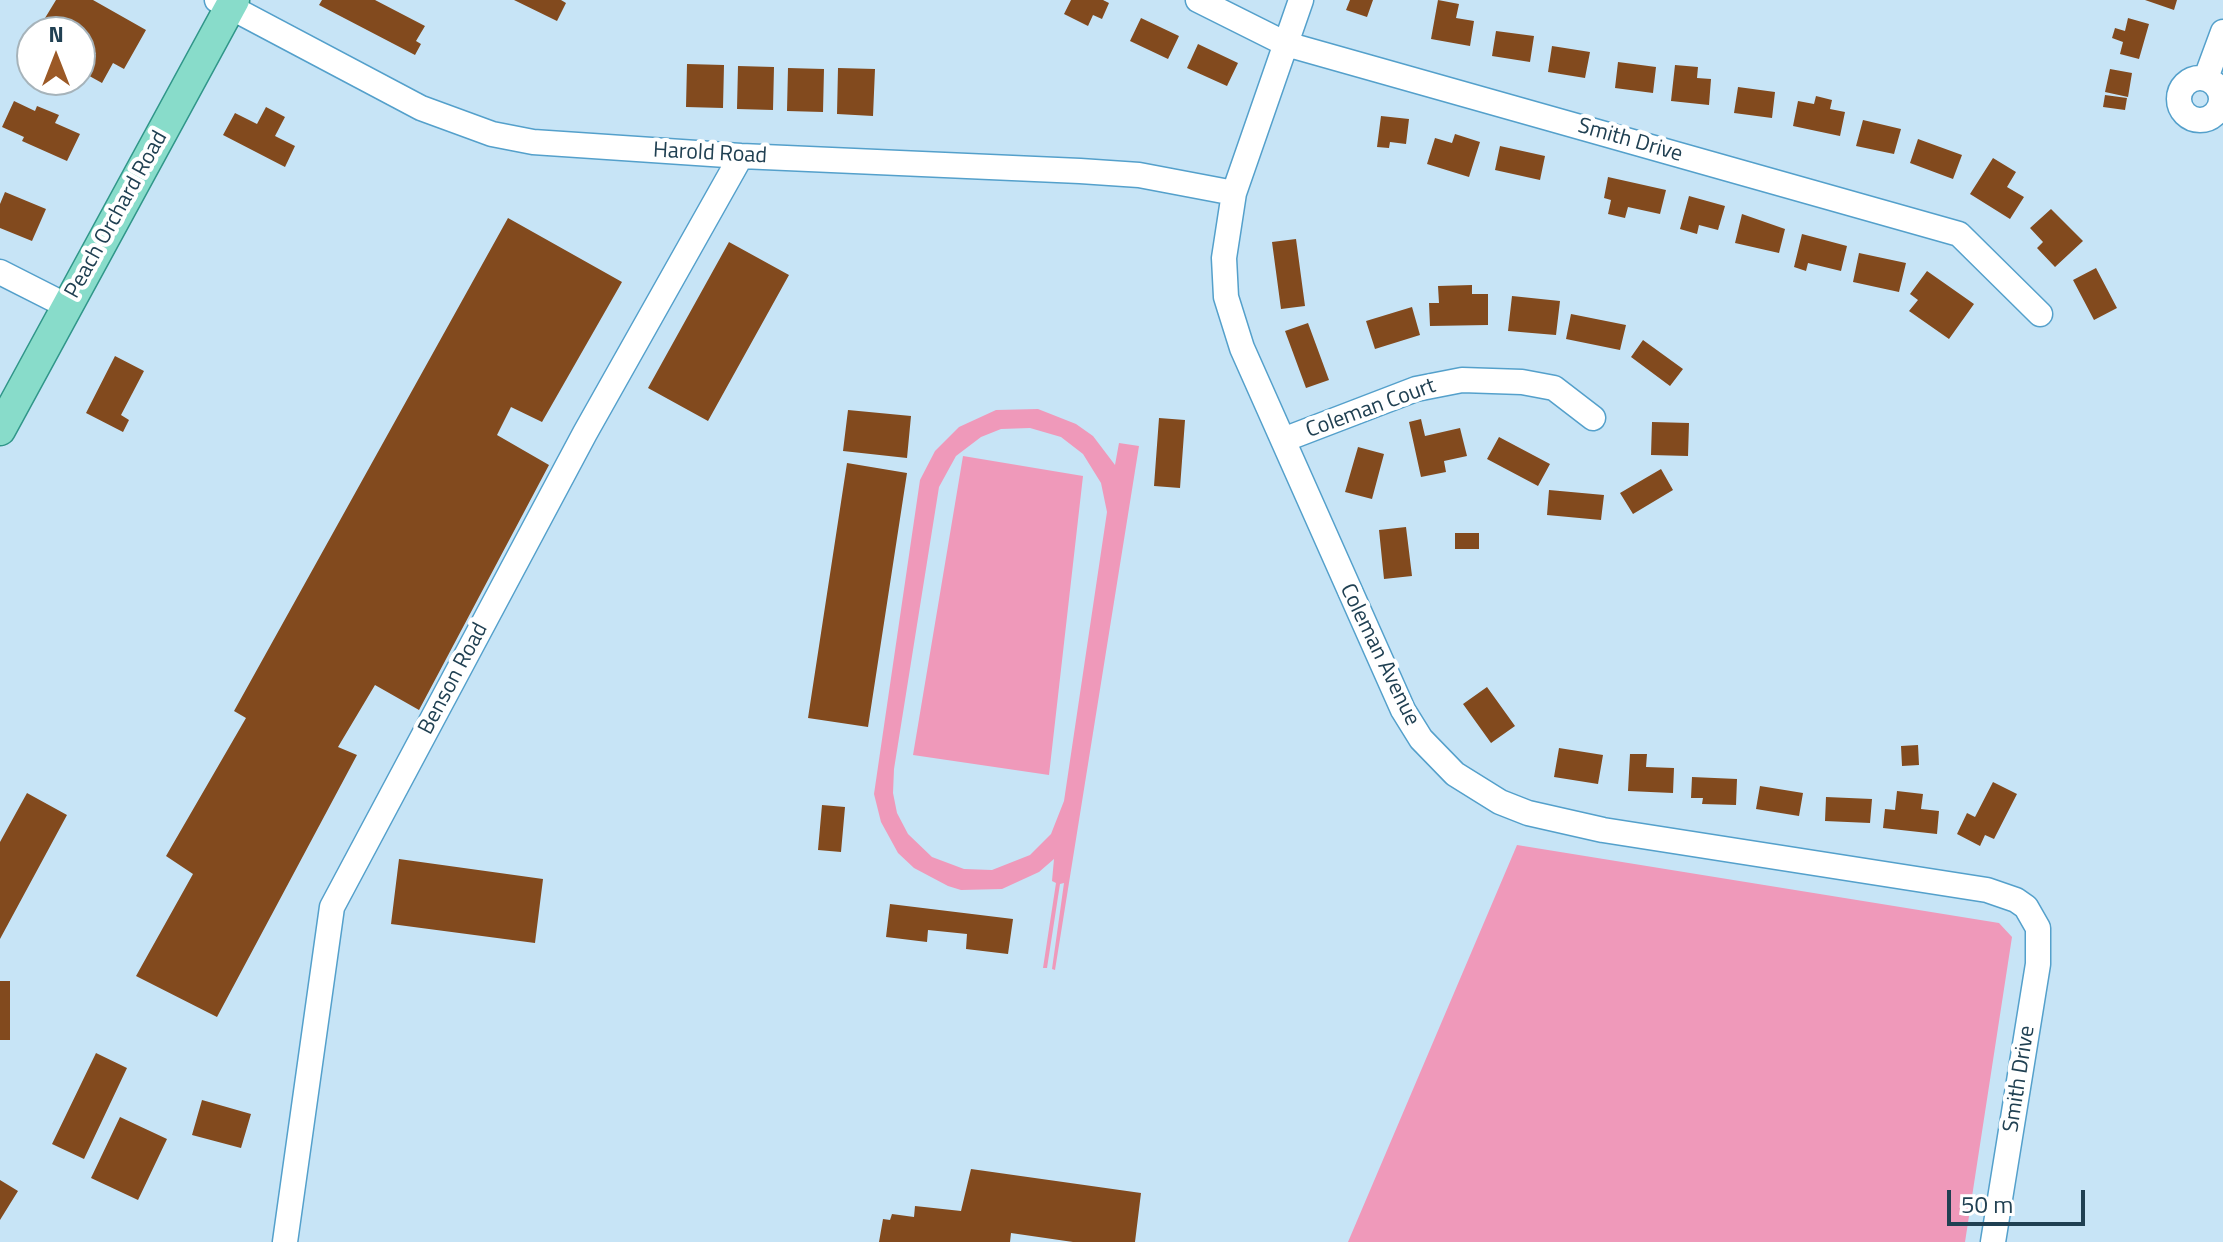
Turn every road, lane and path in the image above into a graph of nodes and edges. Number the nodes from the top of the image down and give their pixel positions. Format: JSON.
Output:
{"nodes":[{"id":1,"x":1198,"y":0,"type":"edge"},
{"id":2,"x":1301,"y":0,"type":"edge"},
{"id":3,"x":227,"y":2,"type":"edge"},
{"id":4,"x":2223,"y":32,"type":"edge"},
{"id":5,"x":1286,"y":44,"type":"junction"},
{"id":6,"x":2206,"y":78,"type":"dead end"},
{"id":7,"x":741,"y":156,"type":"junction"},
{"id":8,"x":1234,"y":193,"type":"junction"},
{"id":9,"x":0,"y":272,"type":"edge"},
{"id":10,"x":67,"y":306,"type":"junction"},
{"id":11,"x":2040,"y":314,"type":"dead end"},
{"id":12,"x":1593,"y":418,"type":"dead end"},
{"id":13,"x":0,"y":430,"type":"edge"},
{"id":14,"x":1283,"y":440,"type":"junction"},
{"id":15,"x":2034,"y":917,"type":"joint"},
{"id":16,"x":285,"y":1242,"type":"edge"},
{"id":17,"x":1993,"y":1242,"type":"edge"}],
"edges":[{"from":1,"to":5,"type":"street","name":"Smith Drive"},
{"from":2,"to":5,"type":"street","name":"Coleman Avenue"},
{"from":3,"to":7,"type":"street","name":"Harold Road"},
{"from":3,"to":10,"type":"main road","name":"Peach Orchard Road"},
{"from":4,"to":6,"type":"street"},
{"from":5,"to":8,"type":"street","name":"Coleman Avenue"},
{"from":5,"to":11,"type":"street","name":"Smith Drive"},
{"from":7,"to":8,"type":"street","name":"Harold Road"},
{"from":7,"to":16,"type":"street","name":"Benson Road"},
{"from":8,"to":14,"type":"street","name":"Coleman Avenue"},
{"from":9,"to":10,"type":"street"},
{"from":10,"to":13,"type":"main road","name":"Peach Orchard Road"},
{"from":12,"to":14,"type":"street","name":"Coleman Court"},
{"from":14,"to":15,"type":"street","name":"Coleman Avenue"},
{"from":15,"to":17,"type":"street","name":"Smith Drive"}]}
